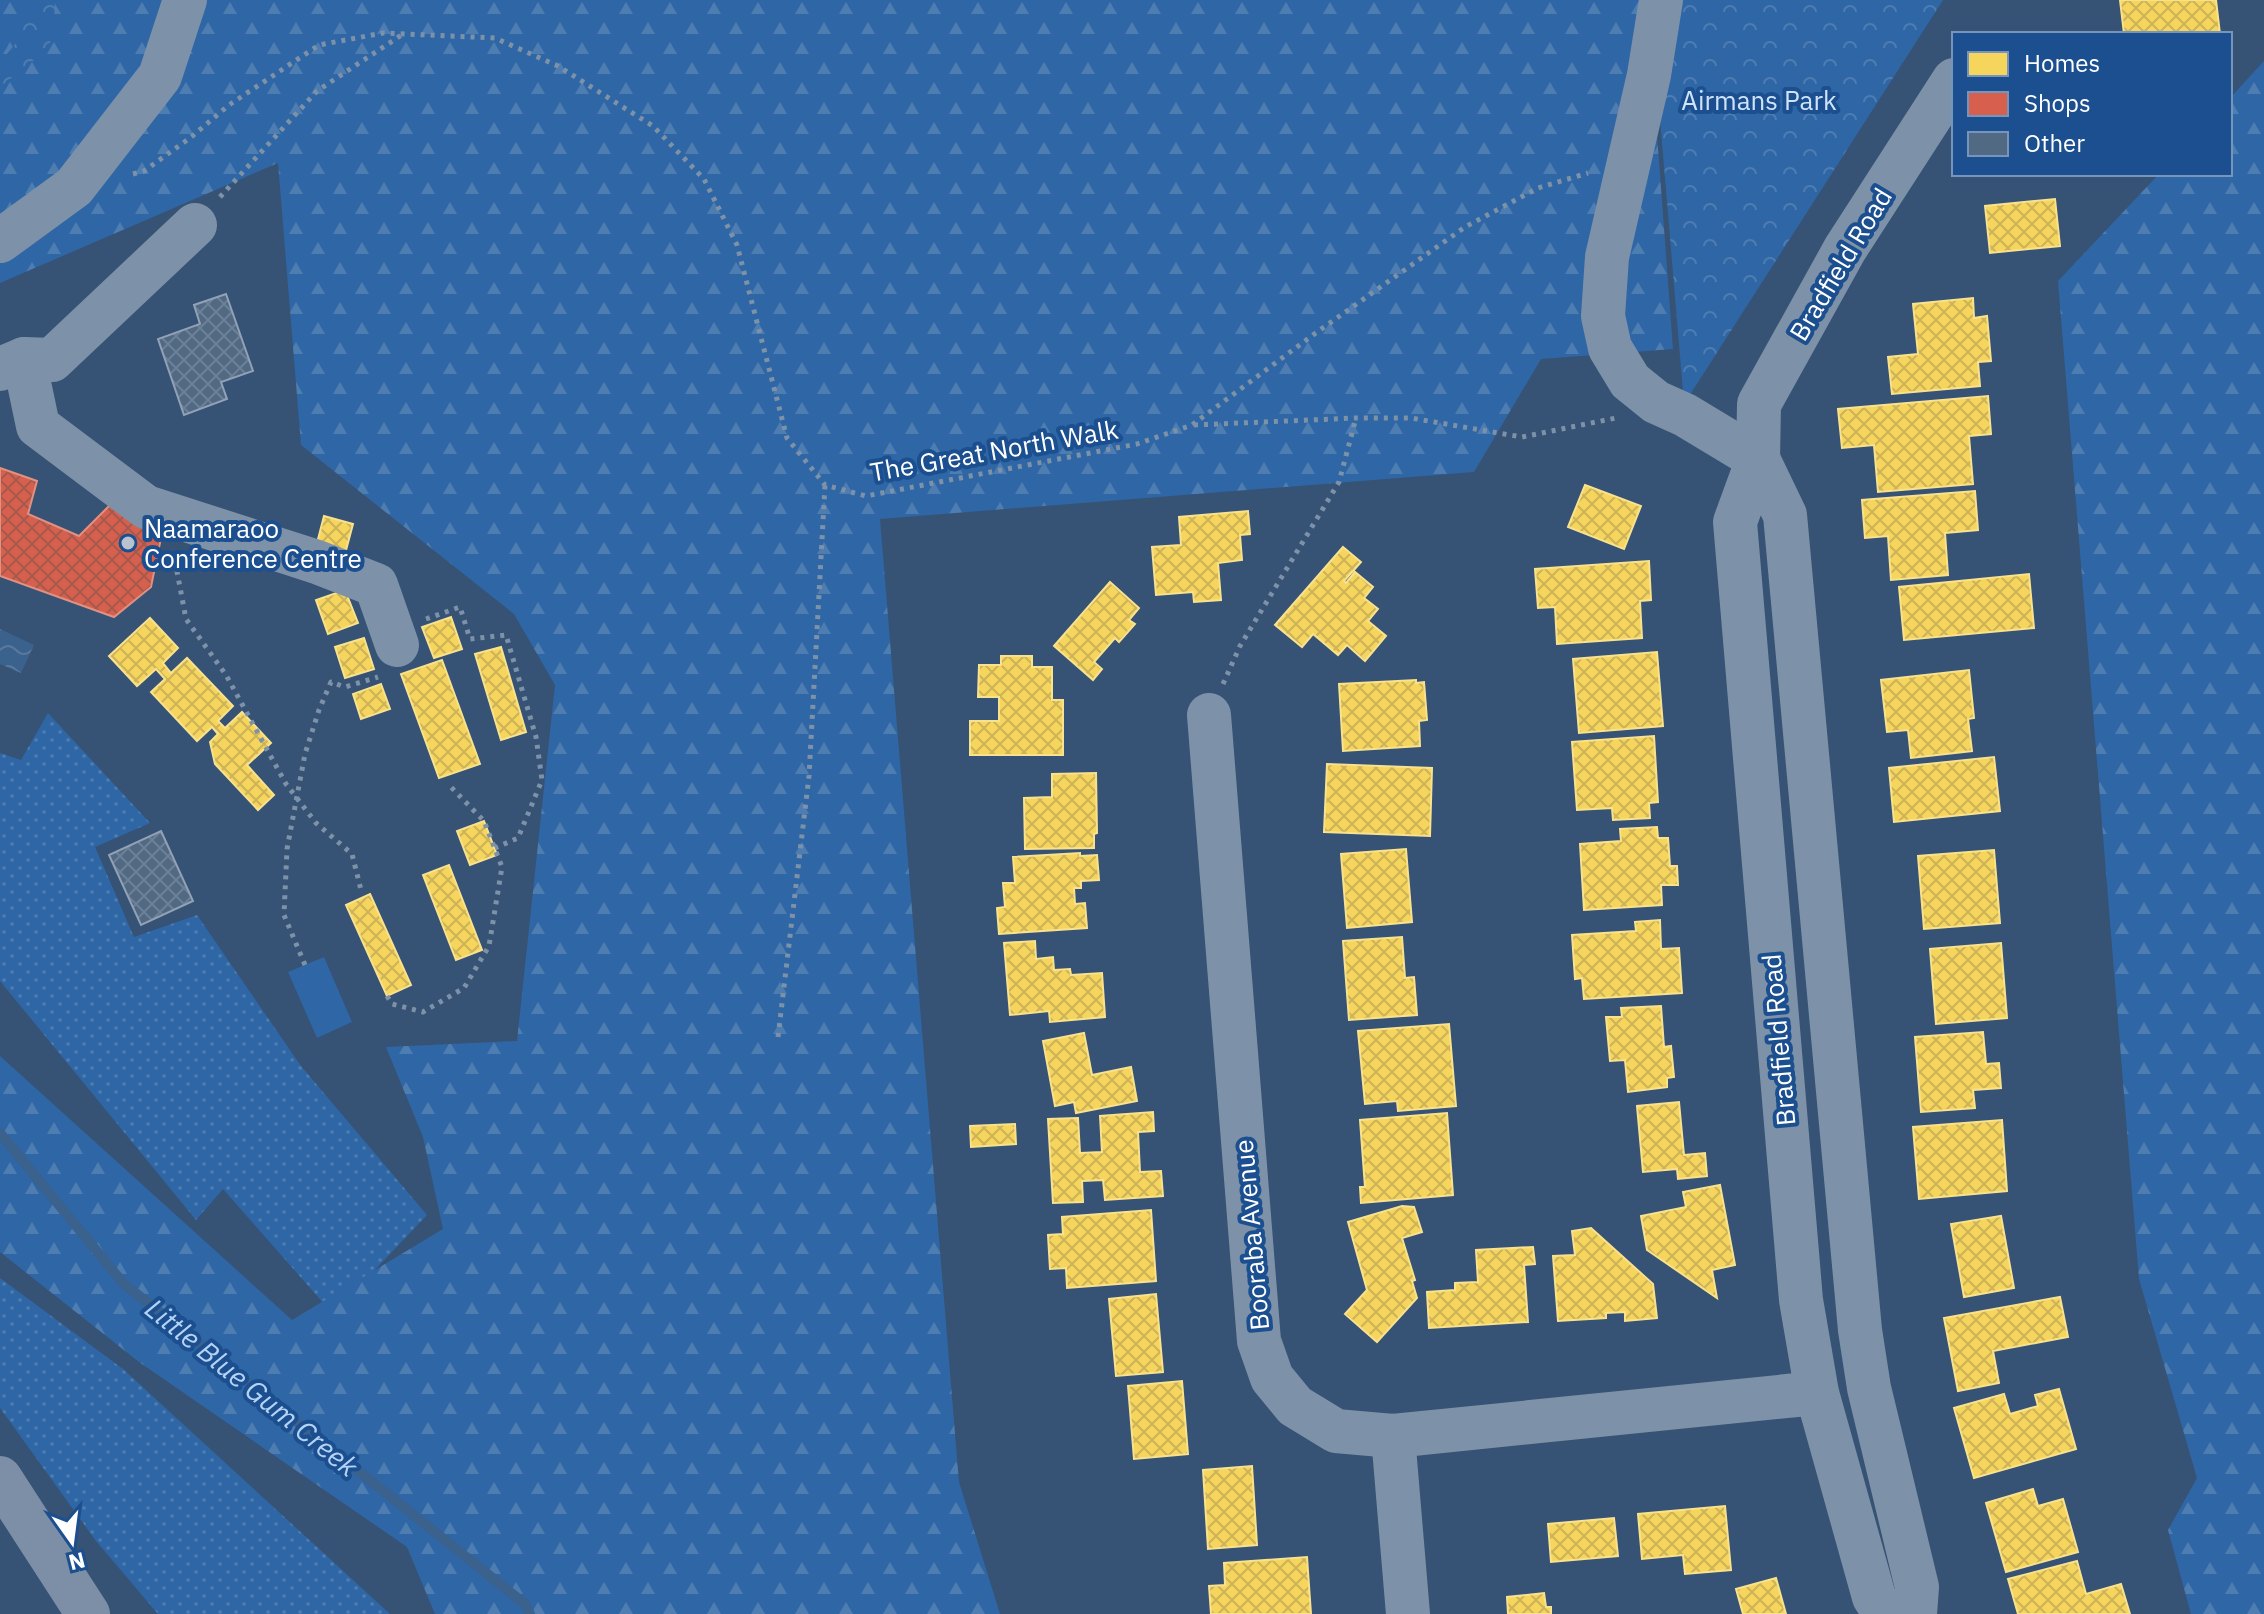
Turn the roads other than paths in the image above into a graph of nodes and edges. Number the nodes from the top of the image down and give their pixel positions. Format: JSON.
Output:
{"nodes":[{"id":1,"x":185,"y":0,"type":"edge"},
{"id":2,"x":1661,"y":0,"type":"edge"},
{"id":3,"x":1952,"y":83,"type":"edge"},
{"id":4,"x":195,"y":225,"type":"road end"},
{"id":5,"x":0,"y":241,"type":"edge"},
{"id":6,"x":12,"y":364,"type":"edge"},
{"id":7,"x":1758,"y":459,"type":"junction"},
{"id":8,"x":403,"y":646,"type":"road end"},
{"id":9,"x":1209,"y":715,"type":"road end"},
{"id":10,"x":1817,"y":1393,"type":"junction"},
{"id":11,"x":1393,"y":1436,"type":"junction"},
{"id":12,"x":0,"y":1478,"type":"edge"},
{"id":13,"x":88,"y":1614,"type":"edge"},
{"id":14,"x":1408,"y":1614,"type":"edge"},
{"id":15,"x":1885,"y":1614,"type":"edge"},
{"id":16,"x":1915,"y":1614,"type":"edge"}],
"edges":[{"from":1,"to":5,"type":"street"},
{"from":2,"to":7,"type":"street"},
{"from":3,"to":7,"type":"street","name":"Bradfield Road"},
{"from":4,"to":6,"type":"street"},
{"from":6,"to":8,"type":"street"},
{"from":7,"to":10,"type":"street","name":"Bradfield Road"},
{"from":7,"to":16,"type":"street","name":"Bradfield Road"},
{"from":9,"to":11,"type":"street","name":"Booraba Avenue"},
{"from":10,"to":11,"type":"street","name":"Booraba Avenue"},
{"from":10,"to":15,"type":"street","name":"Bradfield Road"},
{"from":11,"to":14,"type":"street"},
{"from":12,"to":13,"type":"main road"}]}
